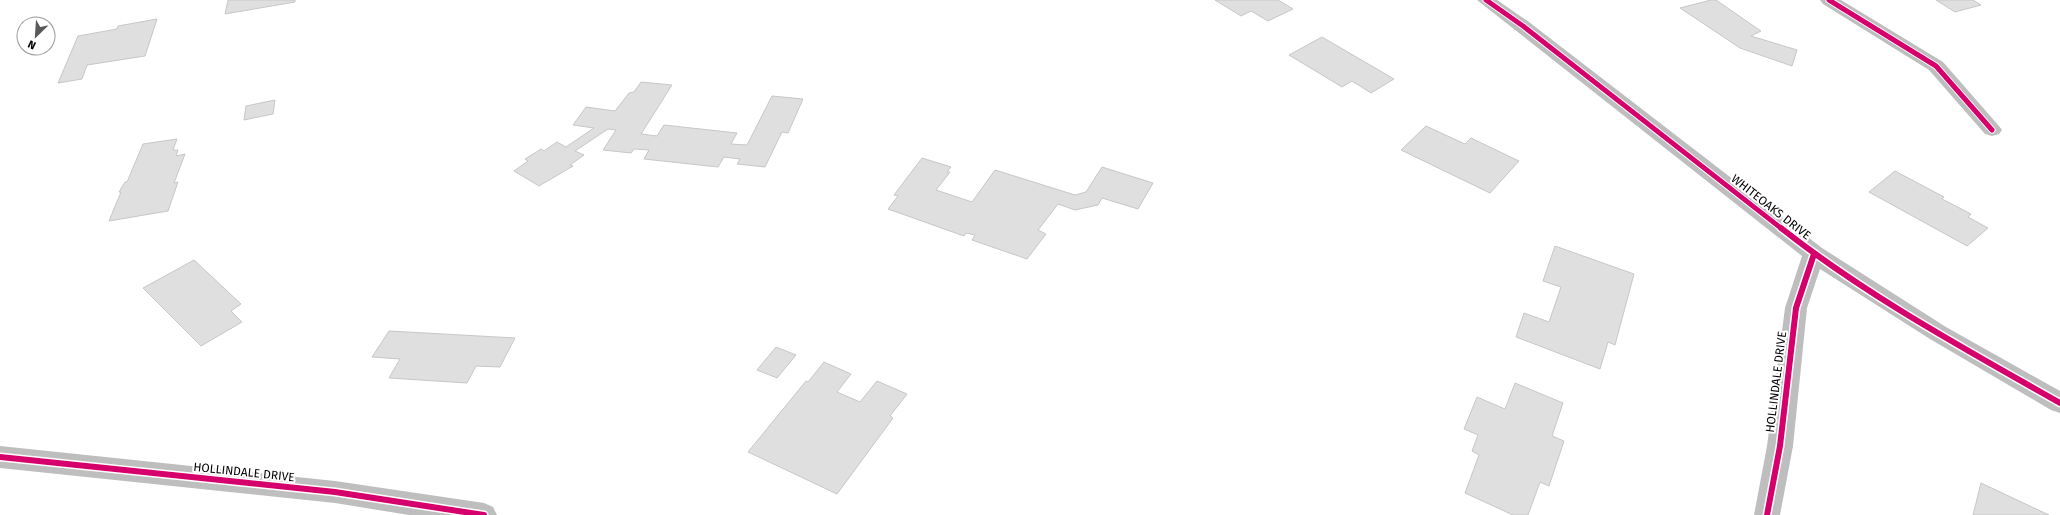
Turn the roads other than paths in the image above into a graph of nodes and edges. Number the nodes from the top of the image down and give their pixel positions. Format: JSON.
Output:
{"nodes":[{"id":1,"x":1486,"y":0,"type":"edge"},
{"id":2,"x":1829,"y":0,"type":"edge"},
{"id":3,"x":1992,"y":130,"type":"dead end"},
{"id":4,"x":1814,"y":254,"type":"junction"},
{"id":5,"x":2060,"y":403,"type":"edge"},
{"id":6,"x":0,"y":457,"type":"edge"},
{"id":7,"x":484,"y":515,"type":"edge"},
{"id":8,"x":1767,"y":515,"type":"edge"}],
"edges":[{"from":1,"to":4,"type":"street","name":"WHITEOAKS DRIVE"},
{"from":2,"to":3,"type":"street"},
{"from":4,"to":5,"type":"street","name":"WHITEOAKS DRIVE"},
{"from":4,"to":8,"type":"street","name":"HOLLINDALE DRIVE"},
{"from":6,"to":7,"type":"street","name":"HOLLINDALE DRIVE"}]}
